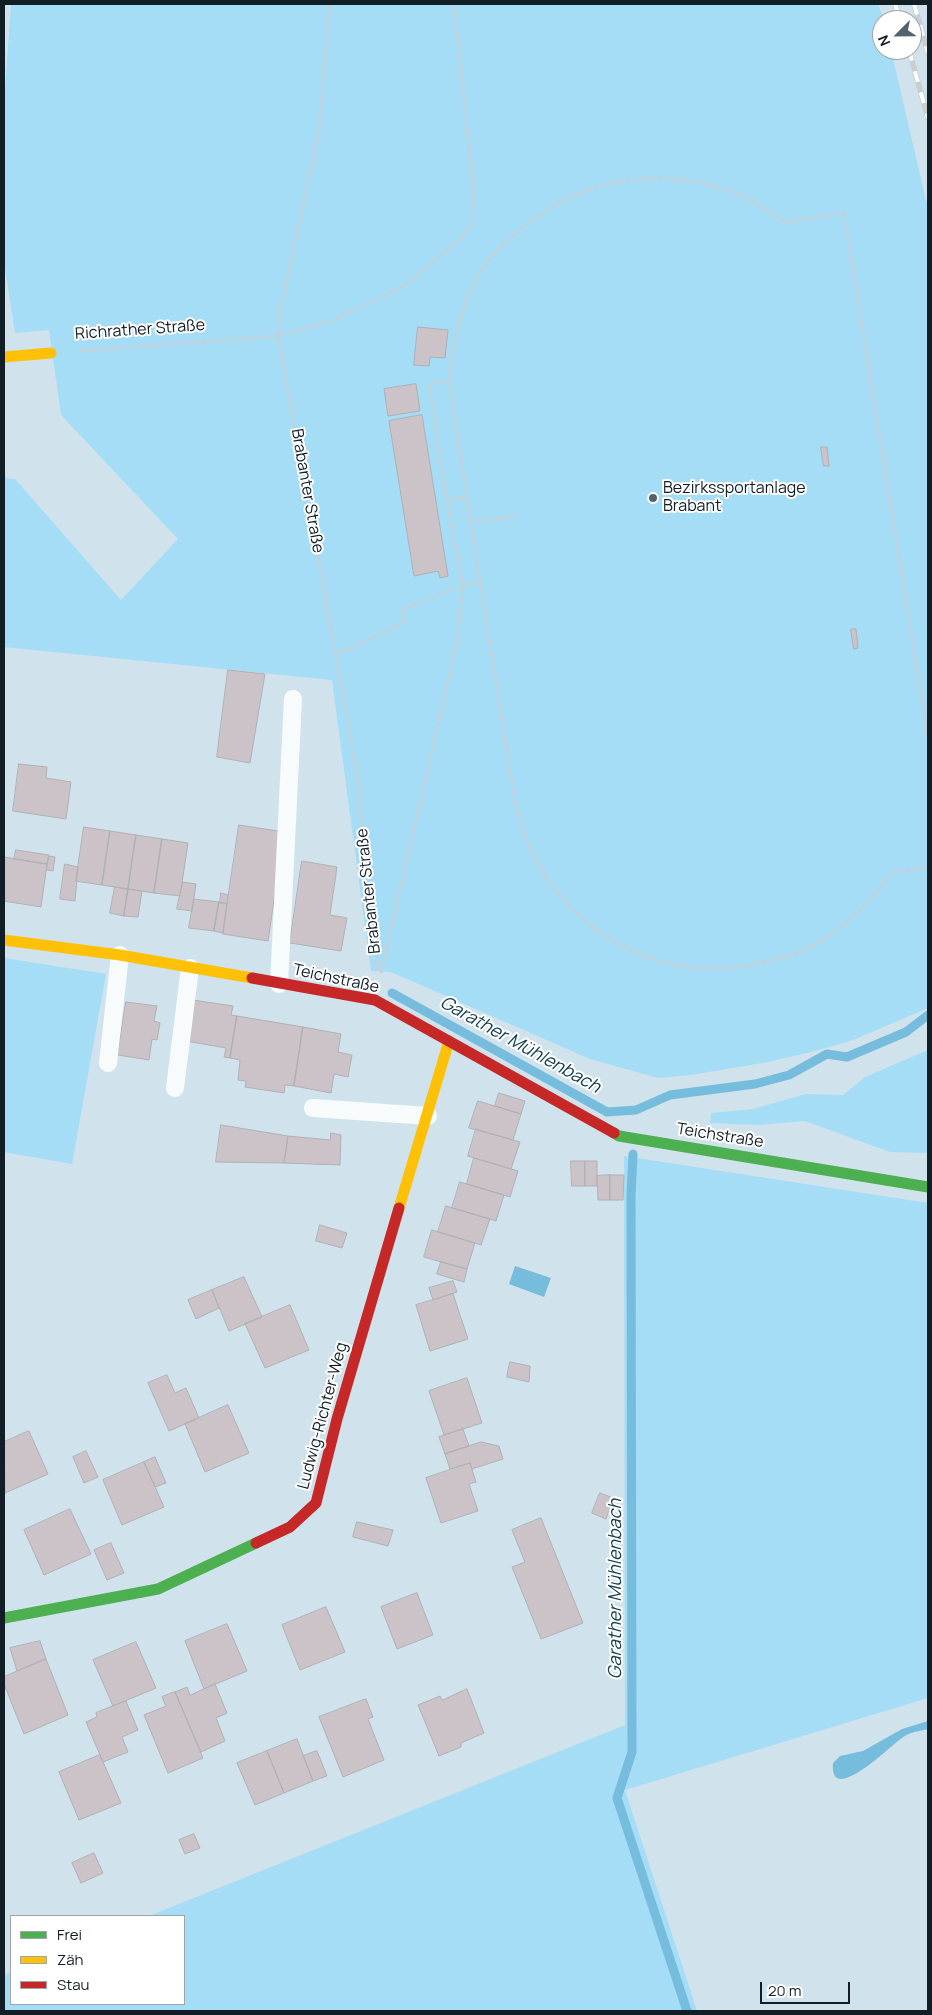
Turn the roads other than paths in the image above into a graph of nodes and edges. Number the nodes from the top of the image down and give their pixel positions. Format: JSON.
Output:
{"nodes":[{"id":1,"x":51,"y":353,"type":"road end"},
{"id":2,"x":4,"y":357,"type":"edge"},
{"id":3,"x":293,"y":699,"type":"dead end"},
{"id":4,"x":4,"y":940,"type":"edge"},
{"id":5,"x":120,"y":955,"type":"junction"},
{"id":6,"x":190,"y":968,"type":"junction"},
{"id":7,"x":279,"y":984,"type":"junction"},
{"id":8,"x":449,"y":1041,"type":"junction"},
{"id":9,"x":108,"y":1063,"type":"dead end"},
{"id":10,"x":175,"y":1088,"type":"dead end"},
{"id":11,"x":313,"y":1108,"type":"dead end"},
{"id":12,"x":428,"y":1116,"type":"junction"},
{"id":13,"x":928,"y":1187,"type":"edge"},
{"id":14,"x":4,"y":1618,"type":"edge"}],
"edges":[{"from":1,"to":2,"type":"street"},
{"from":3,"to":7,"type":"lane"},
{"from":4,"to":5,"type":"street","name":"Teichstraße"},
{"from":5,"to":6,"type":"street","name":"Teichstraße"},
{"from":5,"to":9,"type":"lane"},
{"from":6,"to":7,"type":"street","name":"Teichstraße"},
{"from":6,"to":10,"type":"lane"},
{"from":7,"to":8,"type":"street","name":"Teichstraße"},
{"from":8,"to":12,"type":"street","name":"Ludwig-Richter-Weg"},
{"from":8,"to":13,"type":"street","name":"Teichstraße"},
{"from":11,"to":12,"type":"lane"},
{"from":12,"to":14,"type":"street","name":"Ludwig-Richter-Weg"}]}
